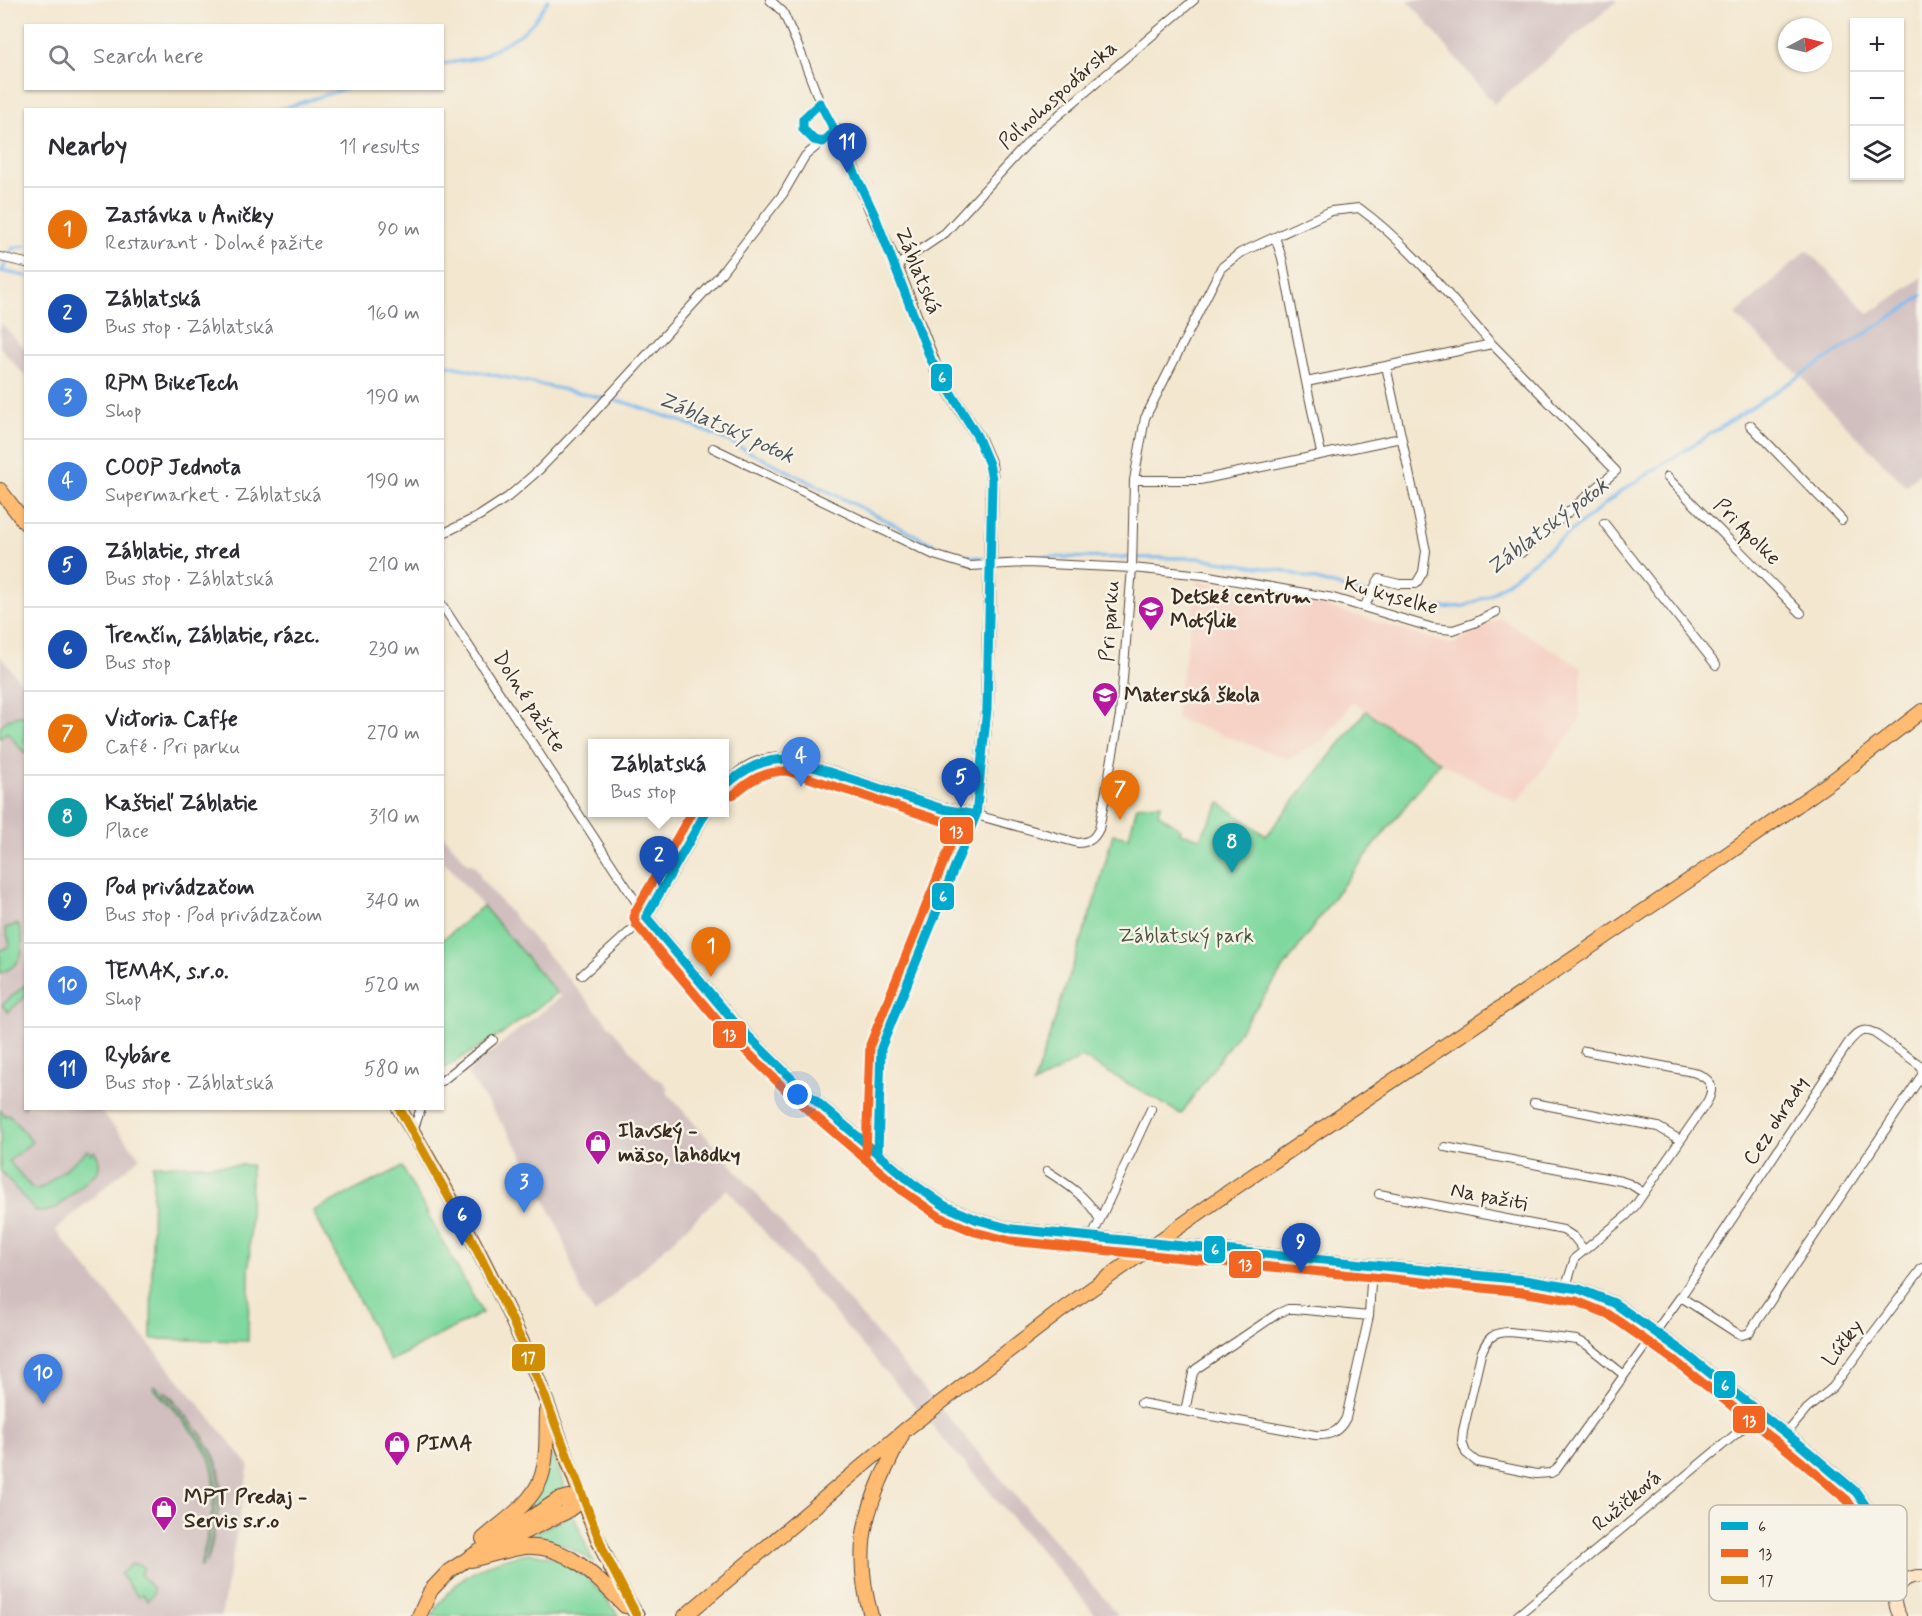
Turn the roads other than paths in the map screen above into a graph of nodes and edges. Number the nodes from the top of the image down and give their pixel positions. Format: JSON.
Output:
{"nodes":[{"id":1,"x":770,"y":0,"type":"edge"},
{"id":2,"x":1194,"y":0,"type":"edge"},
{"id":3,"x":820,"y":103,"type":"junction"},
{"id":4,"x":836,"y":130,"type":"junction"},
{"id":5,"x":823,"y":142,"type":"junction"},
{"id":6,"x":1275,"y":237,"type":"junction"},
{"id":7,"x":5,"y":258,"type":"edge"},
{"id":8,"x":24,"y":263,"type":"edge"},
{"id":9,"x":896,"y":266,"type":"junction"},
{"id":10,"x":1492,"y":345,"type":"junction"},
{"id":11,"x":1386,"y":366,"type":"junction"},
{"id":12,"x":1306,"y":381,"type":"junction"},
{"id":13,"x":1750,"y":425,"type":"dead end"},
{"id":14,"x":1401,"y":438,"type":"junction"},
{"id":15,"x":713,"y":448,"type":"dead end"},
{"id":16,"x":1321,"y":453,"type":"junction"},
{"id":17,"x":1667,"y":477,"type":"dead end"},
{"id":18,"x":1134,"y":480,"type":"junction"},
{"id":19,"x":0,"y":490,"type":"edge"},
{"id":20,"x":1842,"y":520,"type":"dead end"},
{"id":21,"x":24,"y":521,"type":"edge"},
{"id":22,"x":1604,"y":523,"type":"dead end"},
{"id":23,"x":444,"y":533,"type":"edge"},
{"id":24,"x":1521,"y":553,"type":"dead end"},
{"id":25,"x":991,"y":566,"type":"junction"},
{"id":26,"x":1132,"y":568,"type":"junction"},
{"id":27,"x":1364,"y":605,"type":"junction"},
{"id":28,"x":444,"y":607,"type":"edge"},
{"id":29,"x":1496,"y":612,"type":"dead end"},
{"id":30,"x":1801,"y":613,"type":"dead end"},
{"id":31,"x":1716,"y":665,"type":"dead end"},
{"id":32,"x":1922,"y":711,"type":"edge"},
{"id":33,"x":729,"y":782,"type":"edge"},
{"id":34,"x":976,"y":816,"type":"junction"},
{"id":35,"x":704,"y":817,"type":"edge"},
{"id":36,"x":646,"y":916,"type":"junction"},
{"id":37,"x":582,"y":975,"type":"dead end"},
{"id":38,"x":493,"y":1040,"type":"dead end"},
{"id":39,"x":1585,"y":1051,"type":"dead end"},
{"id":40,"x":1922,"y":1073,"type":"edge"},
{"id":41,"x":444,"y":1080,"type":"edge"},
{"id":42,"x":1534,"y":1103,"type":"dead end"},
{"id":43,"x":1151,"y":1109,"type":"dead end"},
{"id":44,"x":400,"y":1110,"type":"edge"},
{"id":45,"x":420,"y":1110,"type":"edge"},
{"id":46,"x":413,"y":1131,"type":"junction"},
{"id":47,"x":1680,"y":1140,"type":"junction"},
{"id":48,"x":1444,"y":1147,"type":"dead end"},
{"id":49,"x":878,"y":1152,"type":"junction"},
{"id":50,"x":1047,"y":1171,"type":"dead end"},
{"id":51,"x":1644,"y":1193,"type":"junction"},
{"id":52,"x":1379,"y":1194,"type":"dead end"},
{"id":53,"x":1100,"y":1220,"type":"junction"},
{"id":54,"x":1092,"y":1238,"type":"junction"},
{"id":55,"x":1584,"y":1250,"type":"junction"},
{"id":56,"x":1372,"y":1266,"type":"junction"},
{"id":57,"x":1922,"y":1268,"type":"edge"},
{"id":58,"x":1566,"y":1286,"type":"junction"},
{"id":59,"x":1681,"y":1297,"type":"junction"},
{"id":60,"x":1369,"y":1316,"type":"junction"},
{"id":61,"x":1656,"y":1332,"type":"junction"},
{"id":62,"x":1624,"y":1375,"type":"junction"},
{"id":63,"x":1142,"y":1403,"type":"dead end"},
{"id":64,"x":547,"y":1406,"type":"junction"},
{"id":65,"x":1185,"y":1411,"type":"junction"},
{"id":66,"x":1760,"y":1414,"type":"junction"},
{"id":67,"x":905,"y":1430,"type":"junction"},
{"id":68,"x":1786,"y":1434,"type":"junction"},
{"id":69,"x":582,"y":1500,"type":"junction"},
{"id":70,"x":1865,"y":1505,"type":"edge"},
{"id":71,"x":461,"y":1562,"type":"junction"},
{"id":72,"x":1922,"y":1575,"type":"edge"},
{"id":73,"x":1907,"y":1579,"type":"edge"},
{"id":74,"x":1894,"y":1601,"type":"edge"},
{"id":75,"x":418,"y":1616,"type":"edge"},
{"id":76,"x":636,"y":1616,"type":"edge"},
{"id":77,"x":685,"y":1616,"type":"edge"},
{"id":78,"x":871,"y":1616,"type":"edge"},
{"id":79,"x":1517,"y":1616,"type":"edge"},
{"id":80,"x":1900,"y":1616,"type":"edge"}],
"edges":[{"from":1,"to":3,"type":"street","name":"Záblatská"},
{"from":2,"to":9,"type":"street","name":"Poľnohospodárska"},
{"from":3,"to":4,"type":"street","name":"Záblatská"},
{"from":3,"to":5,"type":"street"},
{"from":4,"to":5,"type":"street"},
{"from":4,"to":9,"type":"street","name":"Záblatská"},
{"from":5,"to":23,"type":"street"},
{"from":6,"to":10,"type":"street"},
{"from":6,"to":12,"type":"street"},
{"from":6,"to":18,"type":"street"},
{"from":7,"to":8,"type":"street"},
{"from":9,"to":25,"type":"street","name":"Záblatská"},
{"from":10,"to":11,"type":"street"},
{"from":10,"to":24,"type":"street"},
{"from":11,"to":12,"type":"street"},
{"from":11,"to":14,"type":"street","name":"Ku kyselke"},
{"from":12,"to":16,"type":"street"},
{"from":13,"to":20,"type":"street"},
{"from":14,"to":16,"type":"street"},
{"from":14,"to":27,"type":"street","name":"Ku kyselke"},
{"from":15,"to":25,"type":"street"},
{"from":16,"to":18,"type":"street"},
{"from":17,"to":30,"type":"street","name":"Pri Apolke"},
{"from":18,"to":26,"type":"street"},
{"from":19,"to":21,"type":"main road"},
{"from":22,"to":31,"type":"street"},
{"from":25,"to":26,"type":"street","name":"Ku kyselke"},
{"from":25,"to":34,"type":"street","name":"Záblatská"},
{"from":26,"to":27,"type":"street","name":"Ku kyselke"},
{"from":26,"to":34,"type":"street","name":"Pri parku"},
{"from":27,"to":29,"type":"street","name":"Ku kyselke"},
{"from":28,"to":36,"type":"street","name":"Dolné pažite"},
{"from":32,"to":67,"type":"main road","bridge":true},
{"from":33,"to":34,"type":"street"},
{"from":34,"to":49,"type":"street"},
{"from":35,"to":36,"type":"street"},
{"from":36,"to":37,"type":"street"},
{"from":36,"to":49,"type":"street","name":"Dolné pažite"},
{"from":38,"to":41,"type":"street"},
{"from":39,"to":47,"type":"street"},
{"from":40,"to":59,"type":"street","name":"Cez ohrady"},
{"from":40,"to":59,"type":"street","name":"Cez ohrady"},
{"from":42,"to":47,"type":"street"},
{"from":43,"to":53,"type":"street"},
{"from":44,"to":46,"type":"main road"},
{"from":45,"to":46,"type":"street"},
{"from":46,"to":64,"type":"main road"},
{"from":47,"to":51,"type":"street"},
{"from":48,"to":51,"type":"street","name":"Na pažiti"},
{"from":49,"to":54,"type":"street","name":"Dolné pažite"},
{"from":50,"to":53,"type":"street"},
{"from":51,"to":55,"type":"street"},
{"from":52,"to":55,"type":"street","name":"Na pažiti"},
{"from":53,"to":54,"type":"street"},
{"from":54,"to":56,"type":"street","name":"Dolné pažite"},
{"from":55,"to":58,"type":"street"},
{"from":56,"to":58,"type":"street","name":"Dolné pažite"},
{"from":56,"to":60,"type":"street"},
{"from":57,"to":68,"type":"street","name":"Lúčky"},
{"from":58,"to":61,"type":"street","name":"Dolné pažite"},
{"from":59,"to":61,"type":"street","name":"Cez ohrady"},
{"from":60,"to":65,"type":"street"},
{"from":60,"to":65,"type":"street"},
{"from":61,"to":62,"type":"street","name":"Cez ohrady"},
{"from":61,"to":66,"type":"street","name":"Dolné pažite"},
{"from":62,"to":62,"type":"street"},
{"from":63,"to":65,"type":"street"},
{"from":64,"to":69,"type":"main road"},
{"from":64,"to":71,"type":"main road"},
{"from":66,"to":68,"type":"street","name":"Dolné pažite"},
{"from":66,"to":79,"type":"street","name":"Ružičková"},
{"from":67,"to":77,"type":"main road"},
{"from":67,"to":78,"type":"main road"},
{"from":68,"to":70,"type":"street","name":"Dolné pažite"},
{"from":69,"to":71,"type":"main road"},
{"from":69,"to":76,"type":"main road"},
{"from":71,"to":75,"type":"main road"},
{"from":71,"to":76,"type":"main road"},
{"from":72,"to":73,"type":"street"},
{"from":74,"to":80,"type":"street"}]}
